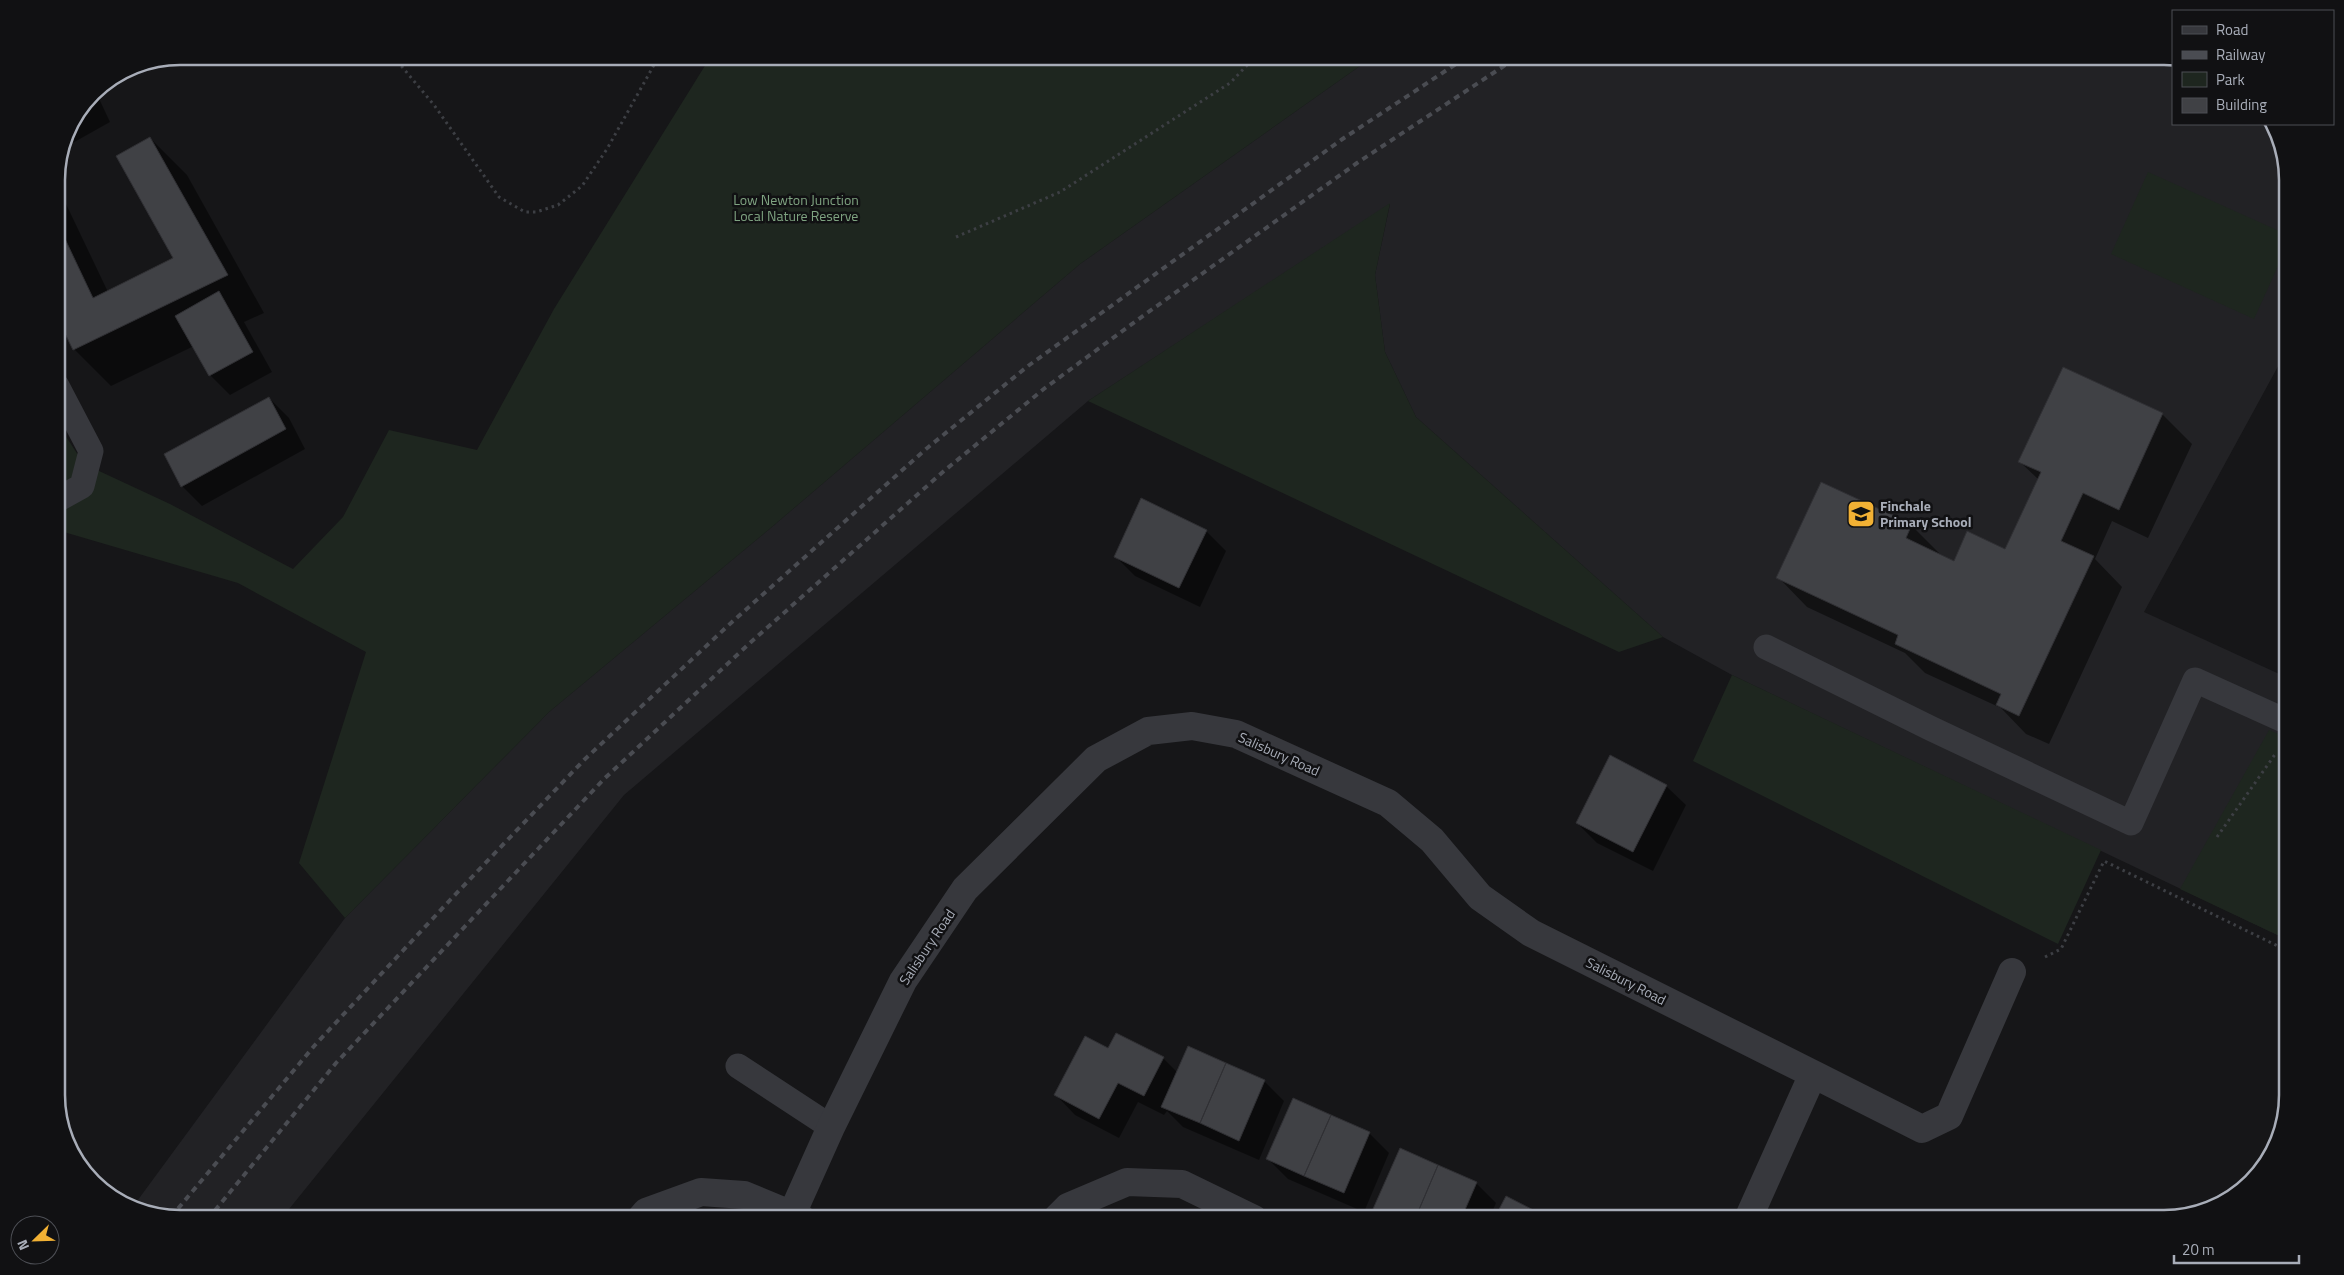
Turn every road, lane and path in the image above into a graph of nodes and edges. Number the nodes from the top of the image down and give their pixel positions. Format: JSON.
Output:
{"nodes":[{"id":1,"x":401,"y":65,"type":"edge"},
{"id":2,"x":654,"y":65,"type":"edge"},
{"id":3,"x":1247,"y":65,"type":"edge"},
{"id":4,"x":956,"y":237,"type":"dead end"},
{"id":5,"x":65,"y":402,"type":"edge"},
{"id":6,"x":65,"y":495,"type":"edge"},
{"id":7,"x":1766,"y":647,"type":"dead end"},
{"id":8,"x":2279,"y":718,"type":"edge"},
{"id":9,"x":2279,"y":749,"type":"edge"},
{"id":10,"x":2217,"y":836,"type":"dead end"},
{"id":11,"x":2279,"y":947,"type":"edge"},
{"id":12,"x":2012,"y":972,"type":"joint"},
{"id":13,"x":738,"y":1066,"type":"dead end"},
{"id":14,"x":1813,"y":1074,"type":"junction"},
{"id":15,"x":831,"y":1127,"type":"junction"},
{"id":16,"x":652,"y":1210,"type":"edge"},
{"id":17,"x":782,"y":1210,"type":"edge"},
{"id":18,"x":799,"y":1210,"type":"edge"},
{"id":19,"x":1065,"y":1210,"type":"edge"},
{"id":20,"x":1235,"y":1210,"type":"edge"},
{"id":21,"x":1752,"y":1210,"type":"edge"}],
"edges":[{"from":1,"to":2,"type":"path"},
{"from":3,"to":4,"type":"path"},
{"from":5,"to":6,"type":"lane"},
{"from":7,"to":8,"type":"lane"},
{"from":9,"to":10,"type":"path"},
{"from":11,"to":12,"type":"path"},
{"from":12,"to":14,"type":"street","name":"Salisbury Road"},
{"from":13,"to":15,"type":"lane"},
{"from":14,"to":15,"type":"street","name":"Salisbury Road"},
{"from":14,"to":21,"type":"street"},
{"from":15,"to":18,"type":"street","name":"Salisbury Road"},
{"from":16,"to":17,"type":"street","name":"Salisbury Road"},
{"from":19,"to":20,"type":"street"}]}
